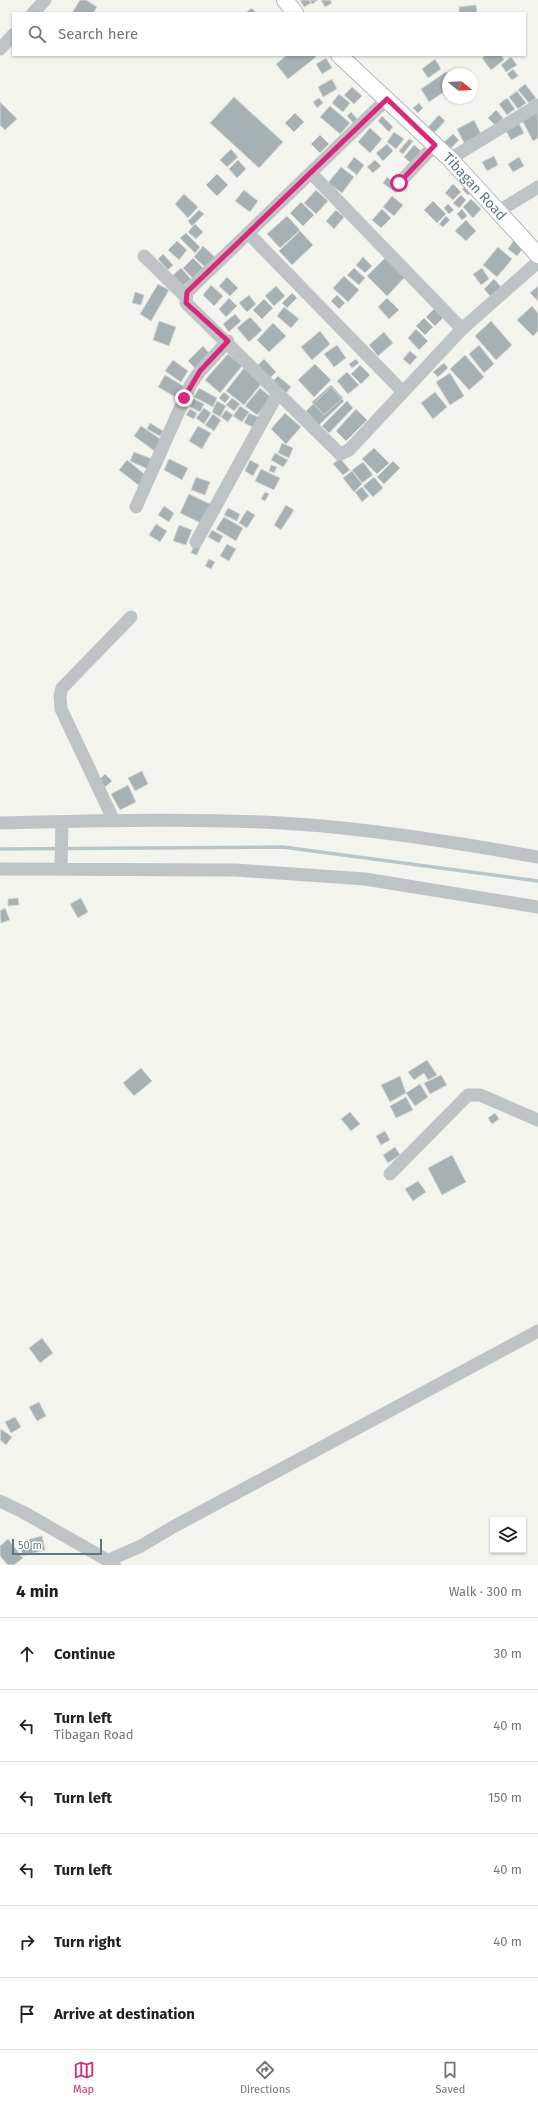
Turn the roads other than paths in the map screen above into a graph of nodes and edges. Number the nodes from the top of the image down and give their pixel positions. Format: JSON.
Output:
{"nodes":[{"id":1,"x":45,"y":0,"type":"edge"},
{"id":2,"x":284,"y":0,"type":"edge"},
{"id":3,"x":34,"y":12,"type":"edge"},
{"id":4,"x":295,"y":12,"type":"edge"},
{"id":5,"x":12,"y":36,"type":"edge"},
{"id":6,"x":0,"y":49,"type":"edge"},
{"id":7,"x":340,"y":56,"type":"edge"},
{"id":8,"x":387,"y":99,"type":"junction"},
{"id":9,"x":538,"y":105,"type":"edge"},
{"id":10,"x":435,"y":145,"type":"junction"},
{"id":11,"x":450,"y":159,"type":"junction"},
{"id":12,"x":311,"y":173,"type":"junction"},
{"id":13,"x":399,"y":183,"type":"dead end"},
{"id":14,"x":538,"y":187,"type":"edge"},
{"id":15,"x":499,"y":211,"type":"junction"},
{"id":16,"x":249,"y":234,"type":"junction"},
{"id":17,"x":538,"y":255,"type":"edge"},
{"id":18,"x":144,"y":256,"type":"dead end"},
{"id":19,"x":538,"y":262,"type":"edge"},
{"id":20,"x":186,"y":297,"type":"junction"},
{"id":21,"x":462,"y":329,"type":"junction"},
{"id":22,"x":228,"y":341,"type":"junction"},
{"id":23,"x":403,"y":392,"type":"junction"},
{"id":24,"x":278,"y":393,"type":"junction"},
{"id":25,"x":136,"y":507,"type":"dead end"},
{"id":26,"x":196,"y":542,"type":"dead end"},
{"id":27,"x":131,"y":617,"type":"dead end"},
{"id":28,"x":114,"y":821,"type":"junction"},
{"id":29,"x":0,"y":823,"type":"edge"},
{"id":30,"x":61,"y":826,"type":"junction"},
{"id":31,"x":538,"y":857,"type":"edge"},
{"id":32,"x":61,"y":864,"type":"junction"},
{"id":33,"x":0,"y":869,"type":"edge"},
{"id":34,"x":538,"y":907,"type":"edge"},
{"id":35,"x":538,"y":1120,"type":"edge"},
{"id":36,"x":390,"y":1174,"type":"dead end"},
{"id":37,"x":538,"y":1331,"type":"edge"},
{"id":38,"x":0,"y":1501,"type":"edge"},
{"id":39,"x":112,"y":1563,"type":"edge"}],
"edges":[{"from":1,"to":3,"type":"street"},
{"from":2,"to":4,"type":"main road"},
{"from":5,"to":6,"type":"street"},
{"from":7,"to":8,"type":"main road","name":"Tibagan Road"},
{"from":8,"to":10,"type":"main road","name":"Tibagan Road"},
{"from":8,"to":12,"type":"street"},
{"from":9,"to":11,"type":"street"},
{"from":10,"to":11,"type":"main road","name":"Tibagan Road"},
{"from":10,"to":13,"type":"street"},
{"from":11,"to":15,"type":"main road","name":"Tibagan Road"},
{"from":12,"to":16,"type":"street"},
{"from":12,"to":21,"type":"street"},
{"from":14,"to":15,"type":"street"},
{"from":15,"to":17,"type":"main road","name":"Tibagan Road"},
{"from":16,"to":20,"type":"street"},
{"from":16,"to":23,"type":"street"},
{"from":18,"to":20,"type":"street"},
{"from":19,"to":21,"type":"street"},
{"from":20,"to":22,"type":"street"},
{"from":21,"to":23,"type":"street"},
{"from":22,"to":24,"type":"street"},
{"from":22,"to":25,"type":"street"},
{"from":23,"to":24,"type":"street"},
{"from":24,"to":26,"type":"street"},
{"from":27,"to":28,"type":"street"},
{"from":28,"to":30,"type":"street"},
{"from":28,"to":31,"type":"street"},
{"from":29,"to":30,"type":"street"},
{"from":30,"to":32,"type":"street"},
{"from":32,"to":33,"type":"street"},
{"from":32,"to":34,"type":"street"},
{"from":35,"to":36,"type":"street"},
{"from":37,"to":39,"type":"street"},
{"from":38,"to":39,"type":"street"}]}
